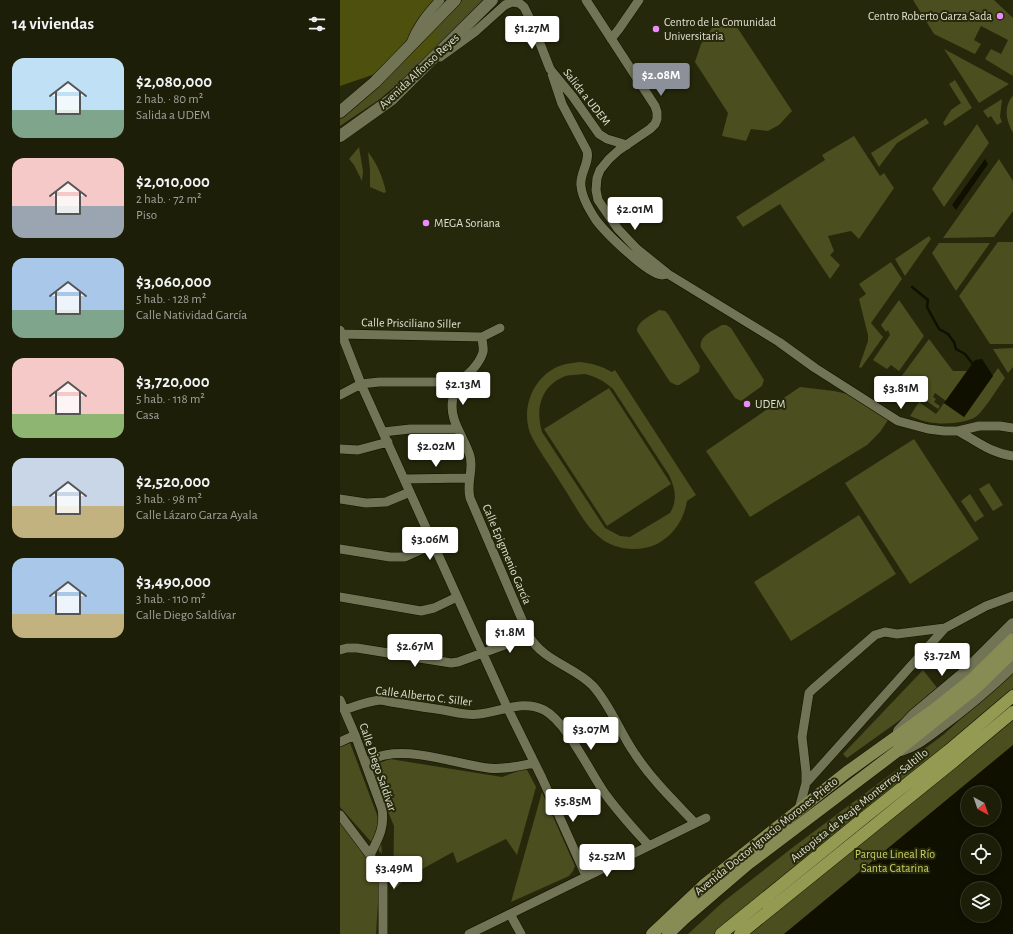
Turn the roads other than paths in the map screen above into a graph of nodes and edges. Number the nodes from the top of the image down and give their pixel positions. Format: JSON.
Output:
{"nodes":[{"id":1,"x":440,"y":0,"type":"edge"},
{"id":2,"x":455,"y":0,"type":"edge"},
{"id":3,"x":492,"y":0,"type":"edge"},
{"id":4,"x":586,"y":0,"type":"edge"},
{"id":5,"x":639,"y":0,"type":"edge"},
{"id":6,"x":610,"y":39,"type":"junction"},
{"id":7,"x":410,"y":46,"type":"junction"},
{"id":8,"x":426,"y":67,"type":"junction"},
{"id":9,"x":550,"y":69,"type":"junction"},
{"id":10,"x":340,"y":112,"type":"edge"},
{"id":11,"x":340,"y":136,"type":"edge"},
{"id":12,"x":627,"y":145,"type":"junction"},
{"id":13,"x":668,"y":274,"type":"junction"},
{"id":14,"x":500,"y":328,"type":"dead end"},
{"id":15,"x":340,"y":333,"type":"edge"},
{"id":16,"x":482,"y":337,"type":"junction"},
{"id":17,"x":458,"y":383,"type":"junction"},
{"id":18,"x":361,"y":384,"type":"junction"},
{"id":19,"x":340,"y":395,"type":"edge"},
{"id":20,"x":1013,"y":428,"type":"edge"},
{"id":21,"x":458,"y":429,"type":"junction"},
{"id":22,"x":958,"y":431,"type":"junction"},
{"id":23,"x":383,"y":432,"type":"junction"},
{"id":24,"x":388,"y":442,"type":"junction"},
{"id":25,"x":340,"y":449,"type":"edge"},
{"id":26,"x":1013,"y":456,"type":"edge"},
{"id":27,"x":469,"y":478,"type":"junction"},
{"id":28,"x":404,"y":479,"type":"junction"},
{"id":29,"x":410,"y":492,"type":"junction"},
{"id":30,"x":340,"y":499,"type":"edge"},
{"id":31,"x":434,"y":544,"type":"junction"},
{"id":32,"x":340,"y":548,"type":"edge"},
{"id":33,"x":1013,"y":596,"type":"edge"},
{"id":34,"x":340,"y":597,"type":"edge"},
{"id":35,"x":457,"y":597,"type":"junction"},
{"id":36,"x":1013,"y":624,"type":"edge"},
{"id":37,"x":945,"y":628,"type":"junction"},
{"id":38,"x":529,"y":636,"type":"junction"},
{"id":39,"x":1013,"y":639,"type":"edge"},
{"id":40,"x":340,"y":650,"type":"edge"},
{"id":41,"x":1013,"y":652,"type":"edge"},
{"id":42,"x":483,"y":653,"type":"junction"},
{"id":43,"x":1013,"y":665,"type":"edge"},
{"id":44,"x":1013,"y":696,"type":"edge"},
{"id":45,"x":340,"y":700,"type":"edge"},
{"id":46,"x":507,"y":707,"type":"junction"},
{"id":47,"x":344,"y":710,"type":"junction"},
{"id":48,"x":1013,"y":712,"type":"edge"},
{"id":49,"x":910,"y":733,"type":"junction"},
{"id":50,"x":355,"y":735,"type":"junction"},
{"id":51,"x":340,"y":742,"type":"edge"},
{"id":52,"x":886,"y":744,"type":"junction"},
{"id":53,"x":896,"y":752,"type":"junction"},
{"id":54,"x":365,"y":763,"type":"junction"},
{"id":55,"x":534,"y":763,"type":"junction"},
{"id":56,"x":806,"y":783,"type":"junction"},
{"id":57,"x":799,"y":809,"type":"junction"},
{"id":58,"x":340,"y":815,"type":"edge"},
{"id":59,"x":706,"y":818,"type":"dead end"},
{"id":60,"x":695,"y":823,"type":"junction"},
{"id":61,"x":648,"y":846,"type":"junction"},
{"id":62,"x":370,"y":855,"type":"junction"},
{"id":63,"x":586,"y":876,"type":"junction"},
{"id":64,"x":510,"y":914,"type":"junction"},
{"id":65,"x":383,"y":934,"type":"edge"},
{"id":66,"x":468,"y":934,"type":"edge"},
{"id":67,"x":521,"y":934,"type":"edge"},
{"id":68,"x":652,"y":934,"type":"edge"},
{"id":69,"x":668,"y":934,"type":"edge"},
{"id":70,"x":721,"y":934,"type":"edge"},
{"id":71,"x":740,"y":934,"type":"edge"}],
"edges":[{"from":1,"to":7,"type":"street"},
{"from":2,"to":7,"type":"main road","name":"Avenida Alfonso Reyes"},
{"from":3,"to":8,"type":"main road","name":"Avenida Alfonso Reyes"},
{"from":4,"to":6,"type":"street"},
{"from":5,"to":6,"type":"street"},
{"from":6,"to":12,"type":"street"},
{"from":7,"to":10,"type":"main road","name":"Avenida Alfonso Reyes"},
{"from":8,"to":9,"type":"street","name":"Salida a UDEM"},
{"from":8,"to":11,"type":"main road","name":"Avenida Alfonso Reyes"},
{"from":9,"to":12,"type":"street","name":"Salida a UDEM"},
{"from":9,"to":13,"type":"street"},
{"from":12,"to":13,"type":"street"},
{"from":13,"to":22,"type":"street"},
{"from":14,"to":16,"type":"street"},
{"from":15,"to":16,"type":"street","name":"Calle Prisciliano Siller"},
{"from":15,"to":18,"type":"street"},
{"from":16,"to":17,"type":"street","name":"Calle Epigmenio García"},
{"from":17,"to":18,"type":"street"},
{"from":17,"to":21,"type":"street","name":"Calle Epigmenio García"},
{"from":18,"to":19,"type":"street"},
{"from":18,"to":23,"type":"street"},
{"from":20,"to":22,"type":"street"},
{"from":21,"to":23,"type":"street"},
{"from":21,"to":27,"type":"street","name":"Calle Epigmenio García"},
{"from":22,"to":26,"type":"street"},
{"from":23,"to":24,"type":"street"},
{"from":24,"to":25,"type":"street"},
{"from":24,"to":28,"type":"street"},
{"from":27,"to":28,"type":"street"},
{"from":27,"to":38,"type":"street","name":"Calle Epigmenio García"},
{"from":28,"to":29,"type":"street"},
{"from":29,"to":30,"type":"street"},
{"from":29,"to":31,"type":"street"},
{"from":31,"to":32,"type":"street"},
{"from":31,"to":35,"type":"street"},
{"from":33,"to":37,"type":"street"},
{"from":34,"to":35,"type":"street"},
{"from":35,"to":42,"type":"street"},
{"from":36,"to":52,"type":"main road","name":"Avenida Doctor Ignacio Morones Prieto"},
{"from":37,"to":56,"type":"street"},
{"from":37,"to":56,"type":"street"},
{"from":38,"to":42,"type":"street"},
{"from":38,"to":60,"type":"street","name":"Calle Epigmenio García"},
{"from":39,"to":49,"type":"main road","name":"Avenida Doctor Ignacio Morones Prieto"},
{"from":40,"to":42,"type":"street"},
{"from":41,"to":49,"type":"main road","name":"Avenida Doctor Ignacio Morones Prieto"},
{"from":42,"to":46,"type":"street"},
{"from":43,"to":53,"type":"main road","name":"Avenida Doctor Ignacio Morones Prieto"},
{"from":44,"to":70,"type":"highway","name":"Autopista de Peaje Monterrey-Saltillo"},
{"from":45,"to":47,"type":"street","name":"Calle Diego Saldívar"},
{"from":46,"to":47,"type":"street","name":"Calle Alberto C. Siller"},
{"from":46,"to":55,"type":"street"},
{"from":46,"to":61,"type":"street","name":"Calle Alberto C. Siller"},
{"from":47,"to":50,"type":"street","name":"Calle Diego Saldívar"},
{"from":48,"to":71,"type":"highway"},
{"from":49,"to":52,"type":"main road","name":"Avenida Doctor Ignacio Morones Prieto"},
{"from":49,"to":53,"type":"main road","name":"Avenida Doctor Ignacio Morones Prieto"},
{"from":50,"to":51,"type":"street"},
{"from":50,"to":54,"type":"street","name":"Calle Diego Saldívar"},
{"from":52,"to":57,"type":"main road","name":"Avenida Doctor Ignacio Morones Prieto"},
{"from":53,"to":69,"type":"main road","name":"Avenida Doctor Ignacio Morones Prieto"},
{"from":54,"to":55,"type":"street"},
{"from":54,"to":62,"type":"street","name":"Calle Diego Saldívar"},
{"from":55,"to":63,"type":"street"},
{"from":56,"to":57,"type":"street"},
{"from":57,"to":68,"type":"main road","name":"Avenida Doctor Ignacio Morones Prieto"},
{"from":58,"to":62,"type":"street"},
{"from":59,"to":60,"type":"street"},
{"from":60,"to":61,"type":"street"},
{"from":61,"to":63,"type":"street"},
{"from":62,"to":65,"type":"street"},
{"from":63,"to":64,"type":"street"},
{"from":64,"to":66,"type":"street"},
{"from":64,"to":67,"type":"street"}]}
